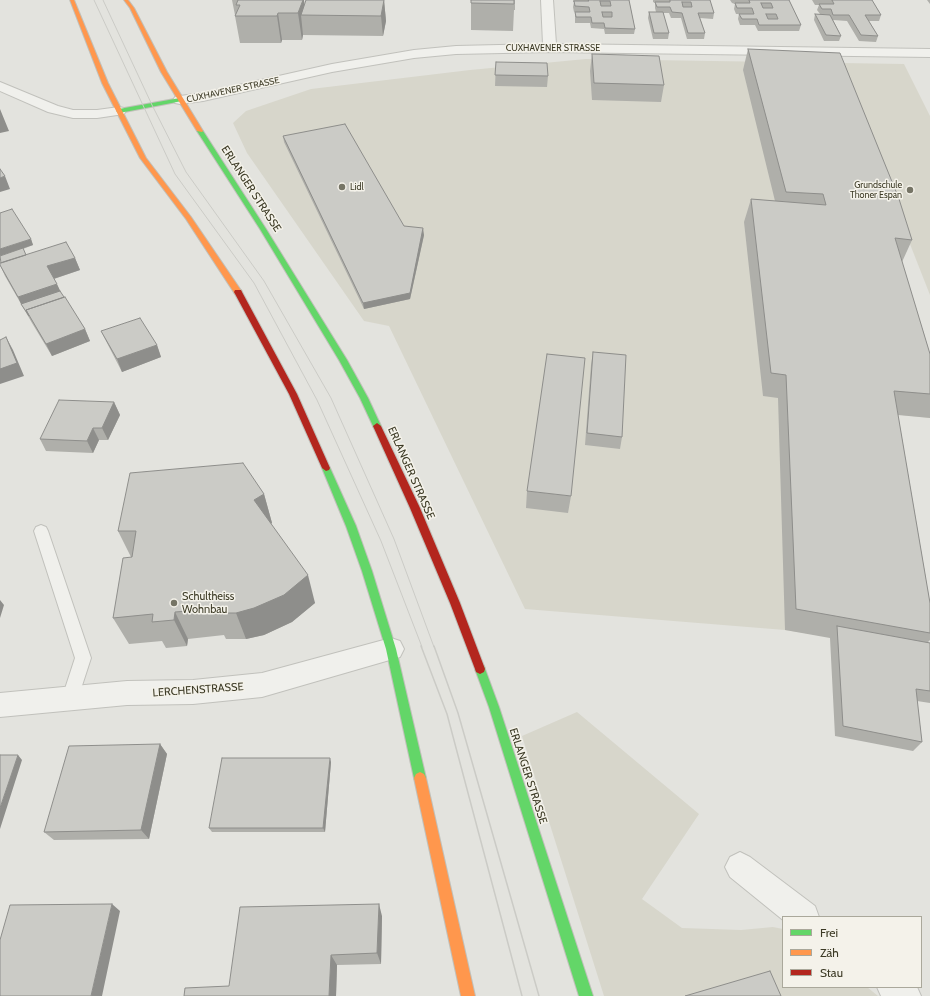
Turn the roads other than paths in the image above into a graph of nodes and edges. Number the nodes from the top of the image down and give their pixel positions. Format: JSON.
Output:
{"nodes":[{"id":1,"x":72,"y":0,"type":"edge"},
{"id":2,"x":126,"y":0,"type":"edge"},
{"id":3,"x":546,"y":0,"type":"edge"},
{"id":4,"x":550,"y":48,"type":"junction"},
{"id":5,"x":930,"y":54,"type":"edge"},
{"id":6,"x":0,"y":86,"type":"edge"},
{"id":7,"x":180,"y":100,"type":"junction"},
{"id":8,"x":119,"y":111,"type":"junction"},
{"id":9,"x":41,"y":531,"type":"dead end"},
{"id":10,"x":391,"y":650,"type":"junction"},
{"id":11,"x":70,"y":698,"type":"junction"},
{"id":12,"x":0,"y":705,"type":"edge"},
{"id":13,"x":740,"y":867,"type":"dead end"},
{"id":14,"x":803,"y":916,"type":"edge"},
{"id":15,"x":894,"y":988,"type":"edge"},
{"id":16,"x":468,"y":996,"type":"edge"},
{"id":17,"x":586,"y":996,"type":"edge"},
{"id":18,"x":905,"y":996,"type":"edge"}],
"edges":[{"from":1,"to":8,"type":"main road"},
{"from":2,"to":7,"type":"main road","name":"ERLANGER STRASSE"},
{"from":3,"to":4,"type":"street"},
{"from":4,"to":5,"type":"street","name":"CUXHAVENER STRASSE"},
{"from":4,"to":7,"type":"street","name":"CUXHAVENER STRASSE"},
{"from":6,"to":8,"type":"street"},
{"from":7,"to":8,"type":"main road"},
{"from":7,"to":17,"type":"main road","name":"ERLANGER STRASSE"},
{"from":8,"to":10,"type":"main road"},
{"from":9,"to":11,"type":"lane"},
{"from":10,"to":11,"type":"street","name":"LERCHENSTRASSE"},
{"from":10,"to":16,"type":"main road"},
{"from":11,"to":12,"type":"street","name":"LERCHENSTRASSE"},
{"from":13,"to":14,"type":"street"},
{"from":15,"to":18,"type":"street"}]}
